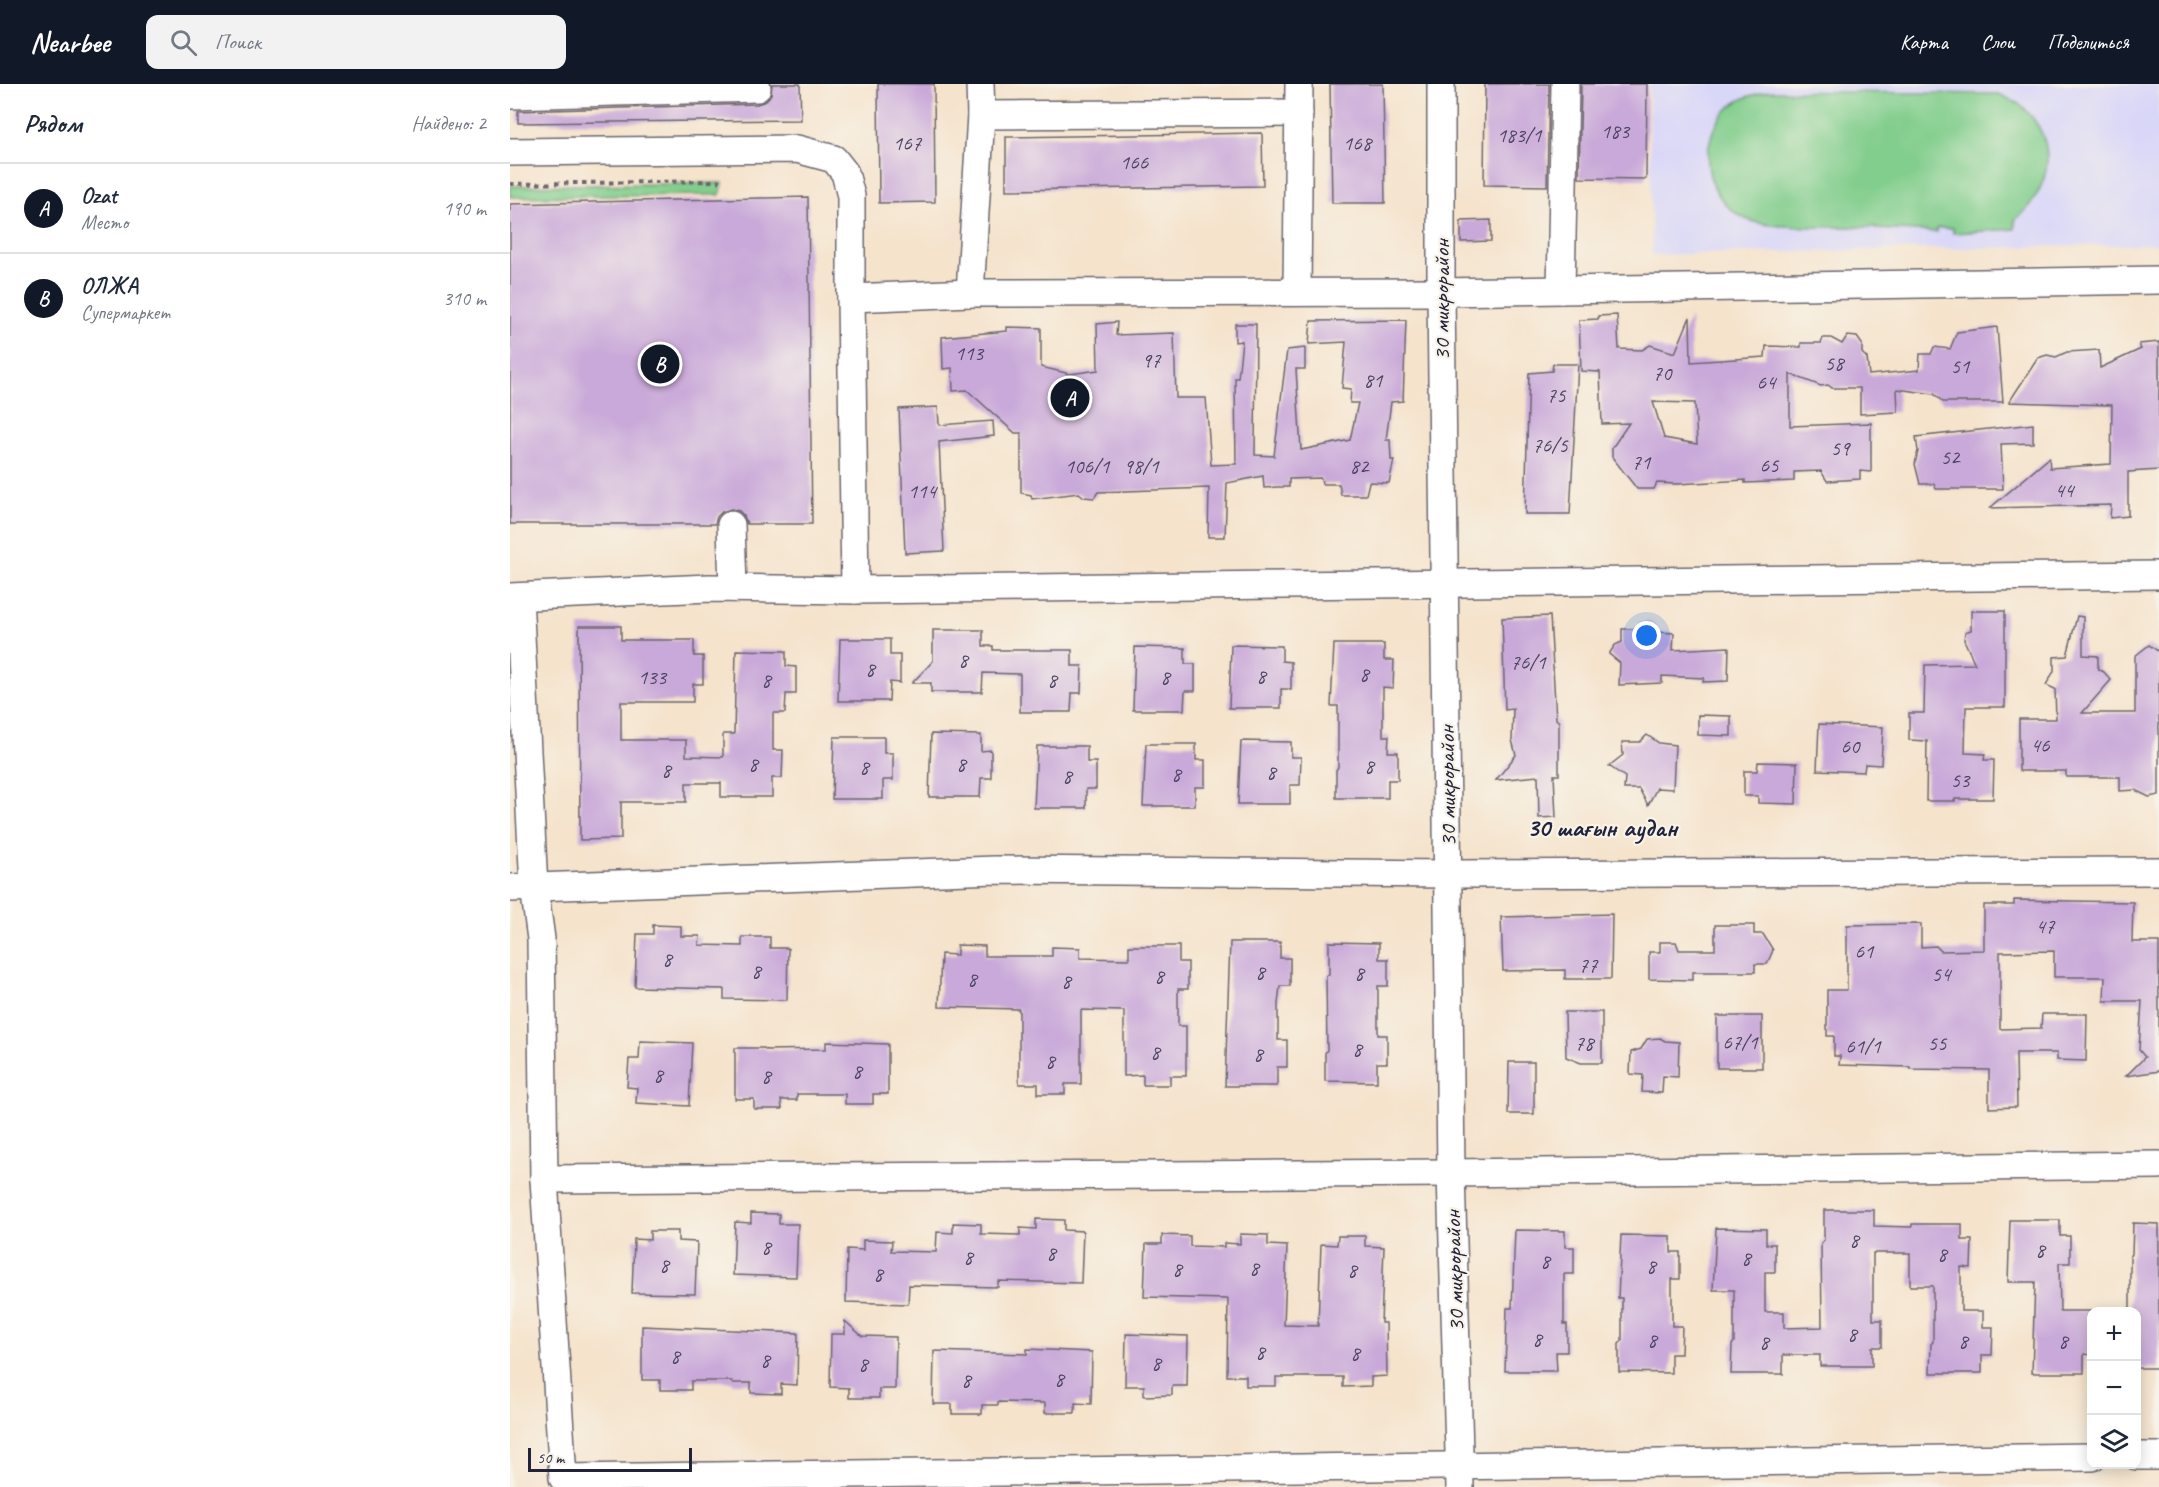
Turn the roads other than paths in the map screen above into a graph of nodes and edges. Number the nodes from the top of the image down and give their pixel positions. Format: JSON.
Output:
{"nodes":[{"id":1,"x":756,"y":84,"type":"edge"},
{"id":2,"x":980,"y":84,"type":"edge"},
{"id":3,"x":1299,"y":84,"type":"edge"},
{"id":4,"x":1441,"y":84,"type":"edge"},
{"id":5,"x":1565,"y":84,"type":"edge"},
{"id":6,"x":510,"y":95,"type":"edge"},
{"id":7,"x":1299,"y":113,"type":"junction"},
{"id":8,"x":981,"y":114,"type":"junction"},
{"id":9,"x":510,"y":152,"type":"edge"},
{"id":10,"x":2159,"y":280,"type":"edge"},
{"id":11,"x":1561,"y":290,"type":"junction"},
{"id":12,"x":1297,"y":292,"type":"junction"},
{"id":13,"x":1441,"y":292,"type":"junction"},
{"id":14,"x":970,"y":293,"type":"junction"},
{"id":15,"x":851,"y":298,"type":"junction"},
{"id":16,"x":731,"y":525,"type":"dead end"},
{"id":17,"x":2159,"y":575,"type":"edge"},
{"id":18,"x":1444,"y":584,"type":"junction"},
{"id":19,"x":733,"y":588,"type":"junction"},
{"id":20,"x":855,"y":590,"type":"junction"},
{"id":21,"x":514,"y":597,"type":"edge"},
{"id":22,"x":2159,"y":871,"type":"edge"},
{"id":23,"x":1448,"y":874,"type":"junction"},
{"id":24,"x":522,"y":887,"type":"edge"},
{"id":25,"x":2159,"y":1165,"type":"edge"},
{"id":26,"x":1451,"y":1173,"type":"junction"},
{"id":27,"x":544,"y":1179,"type":"junction"},
{"id":28,"x":2087,"y":1456,"type":"edge"},
{"id":29,"x":2141,"y":1456,"type":"edge"},
{"id":30,"x":2159,"y":1456,"type":"edge"},
{"id":31,"x":1460,"y":1476,"type":"edge"},
{"id":32,"x":564,"y":1482,"type":"edge"}],
"edges":[{"from":1,"to":6,"type":"street"},
{"from":2,"to":8,"type":"street"},
{"from":3,"to":7,"type":"street"},
{"from":4,"to":13,"type":"street","name":"30 микрорайон"},
{"from":5,"to":11,"type":"street"},
{"from":7,"to":8,"type":"street"},
{"from":7,"to":12,"type":"street"},
{"from":8,"to":14,"type":"street"},
{"from":9,"to":15,"type":"street"},
{"from":10,"to":11,"type":"street"},
{"from":11,"to":13,"type":"street"},
{"from":12,"to":13,"type":"street"},
{"from":12,"to":14,"type":"street"},
{"from":13,"to":18,"type":"street","name":"30 микрорайон"},
{"from":14,"to":15,"type":"street"},
{"from":15,"to":20,"type":"street"},
{"from":16,"to":19,"type":"street"},
{"from":17,"to":18,"type":"street"},
{"from":18,"to":20,"type":"street"},
{"from":18,"to":23,"type":"street","name":"30 микрорайон"},
{"from":19,"to":20,"type":"street"},
{"from":19,"to":21,"type":"street"},
{"from":21,"to":24,"type":"street"},
{"from":22,"to":23,"type":"street"},
{"from":23,"to":24,"type":"street"},
{"from":23,"to":26,"type":"street","name":"30 микрорайон"},
{"from":24,"to":27,"type":"street"},
{"from":25,"to":26,"type":"street"},
{"from":26,"to":27,"type":"street"},
{"from":26,"to":31,"type":"street","name":"30 микрорайон"},
{"from":27,"to":32,"type":"street"},
{"from":28,"to":31,"type":"street"},
{"from":29,"to":30,"type":"street"},
{"from":31,"to":32,"type":"street"}]}
